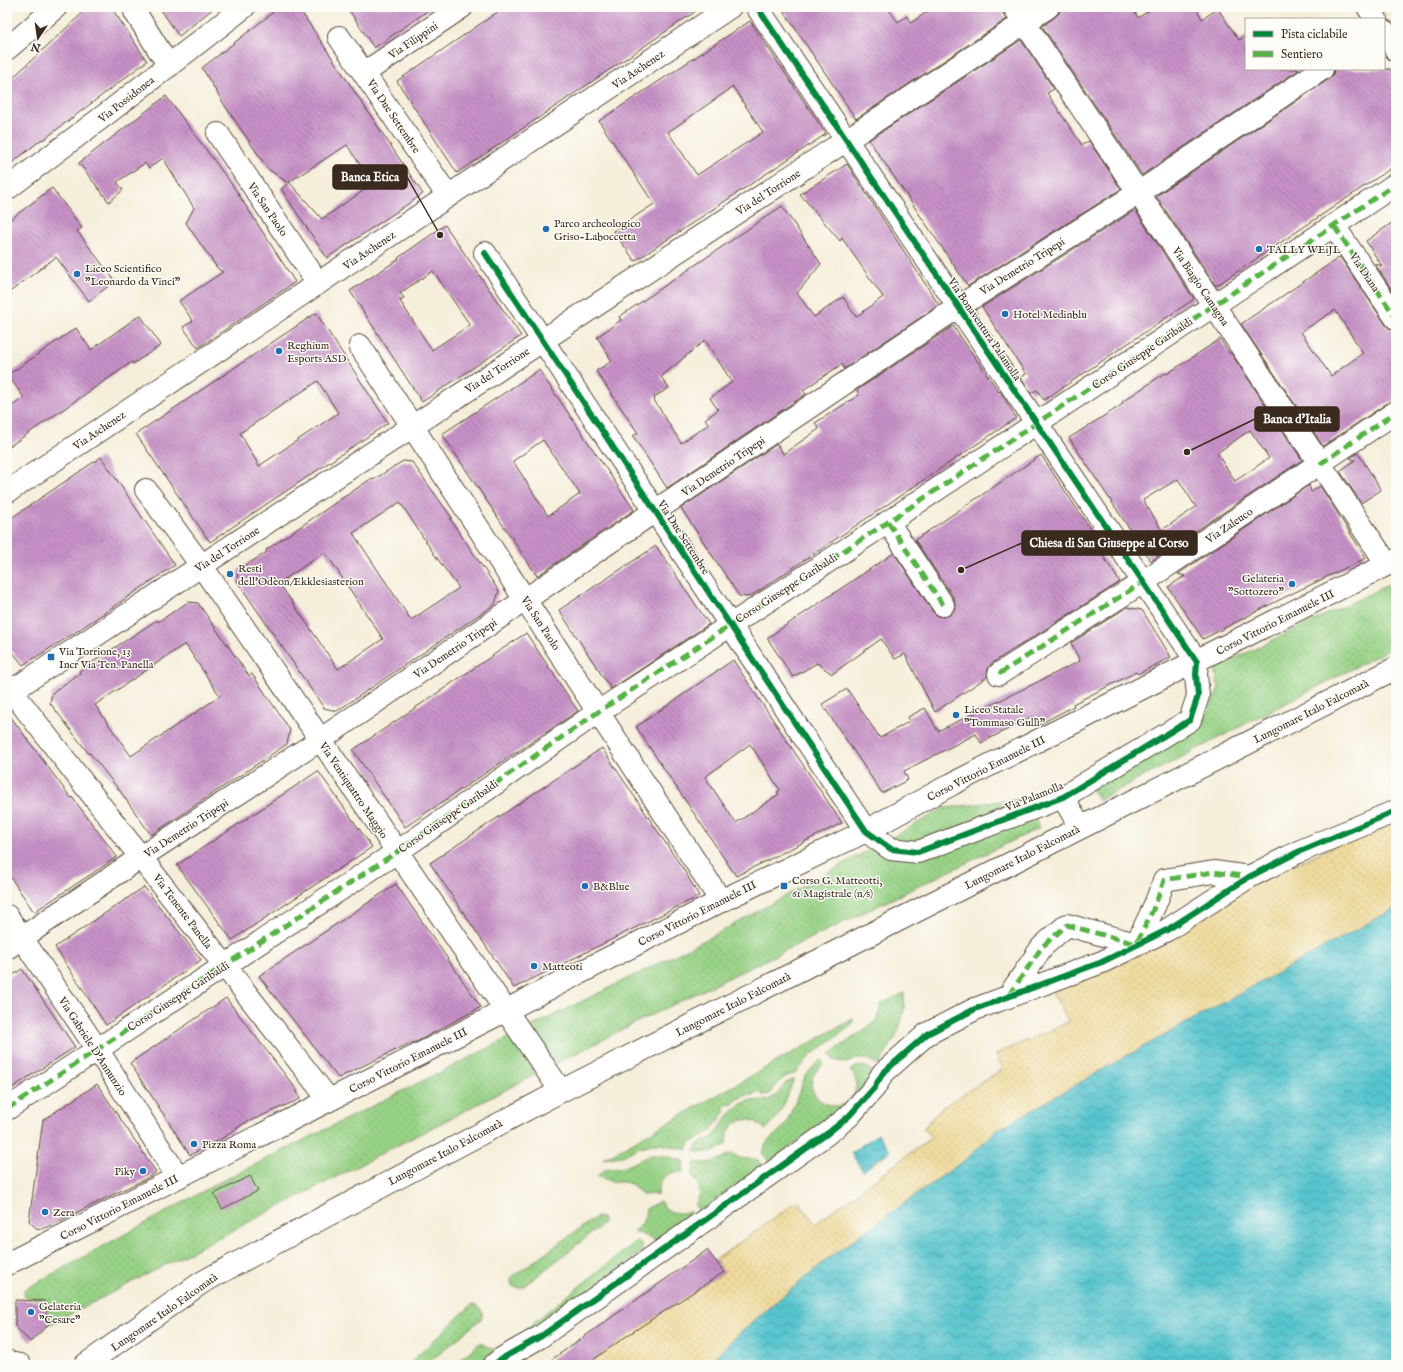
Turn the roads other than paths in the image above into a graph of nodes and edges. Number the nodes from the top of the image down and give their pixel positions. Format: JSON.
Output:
{"nodes":[{"id":1,"x":56,"y":7,"type":"edge"},
{"id":2,"x":244,"y":7,"type":"edge"},
{"id":3,"x":462,"y":7,"type":"edge"},
{"id":4,"x":730,"y":7,"type":"edge"},
{"id":5,"x":757,"y":7,"type":"edge"},
{"id":6,"x":1048,"y":7,"type":"edge"},
{"id":7,"x":1368,"y":7,"type":"edge"},
{"id":8,"x":135,"y":12,"type":"dead end"},
{"id":9,"x":1019,"y":15,"type":"edge"},
{"id":10,"x":1375,"y":18,"type":"edge"},
{"id":11,"x":1396,"y":19,"type":"edge"},
{"id":12,"x":1385,"y":26,"type":"edge"},
{"id":13,"x":1385,"y":33,"type":"edge"},
{"id":14,"x":339,"y":37,"type":"dead end"},
{"id":15,"x":7,"y":49,"type":"edge"},
{"id":16,"x":1396,"y":50,"type":"edge"},
{"id":17,"x":169,"y":66,"type":"junction"},
{"id":18,"x":1321,"y":70,"type":"edge"},
{"id":19,"x":364,"y":73,"type":"junction"},
{"id":20,"x":218,"y":134,"type":"dead end"},
{"id":21,"x":846,"y":140,"type":"junction"},
{"id":22,"x":1396,"y":184,"type":"edge"},
{"id":23,"x":7,"y":189,"type":"edge"},
{"id":24,"x":1138,"y":193,"type":"junction"},
{"id":25,"x":448,"y":196,"type":"junction"},
{"id":26,"x":1334,"y":226,"type":"junction"},
{"id":27,"x":485,"y":253,"type":"dead end"},
{"id":28,"x":318,"y":283,"type":"junction"},
{"id":29,"x":1214,"y":305,"type":"junction"},
{"id":30,"x":958,"y":307,"type":"junction"},
{"id":31,"x":1396,"y":318,"type":"edge"},
{"id":32,"x":543,"y":340,"type":"junction"},
{"id":33,"x":360,"y":346,"type":"dead end"},
{"id":34,"x":1396,"y":412,"type":"edge"},
{"id":35,"x":1036,"y":423,"type":"junction"},
{"id":36,"x":413,"y":426,"type":"junction"},
{"id":37,"x":1320,"y":464,"type":"junction"},
{"id":38,"x":146,"y":490,"type":"dead end"},
{"id":39,"x":7,"y":492,"type":"edge"},
{"id":40,"x":655,"y":511,"type":"junction"},
{"id":41,"x":888,"y":522,"type":"junction"},
{"id":42,"x":1392,"y":562,"type":"edge"},
{"id":43,"x":201,"y":565,"type":"junction"},
{"id":44,"x":1143,"y":582,"type":"junction"},
{"id":45,"x":525,"y":599,"type":"junction"},
{"id":46,"x":944,"y":605,"type":"dead end"},
{"id":47,"x":730,"y":625,"type":"junction"},
{"id":48,"x":1197,"y":662,"type":"junction"},
{"id":49,"x":1396,"y":668,"type":"edge"},
{"id":50,"x":999,"y":674,"type":"dead end"},
{"id":51,"x":9,"y":690,"type":"edge"},
{"id":52,"x":598,"y":712,"type":"junction"},
{"id":53,"x":320,"y":740,"type":"junction"},
{"id":54,"x":1063,"y":797,"type":"junction"},
{"id":55,"x":1396,"y":812,"type":"edge"},
{"id":56,"x":1080,"y":827,"type":"junction"},
{"id":57,"x":866,"y":831,"type":"junction"},
{"id":58,"x":397,"y":852,"type":"junction"},
{"id":59,"x":141,"y":857,"type":"junction"},
{"id":60,"x":1249,"y":877,"type":"junction"},
{"id":61,"x":721,"y":901,"type":"junction"},
{"id":62,"x":7,"y":916,"type":"edge"},
{"id":63,"x":14,"y":943,"type":"edge"},
{"id":64,"x":1136,"y":944,"type":"junction"},
{"id":65,"x":224,"y":965,"type":"junction"},
{"id":66,"x":1008,"y":997,"type":"junction"},
{"id":67,"x":506,"y":1010,"type":"junction"},
{"id":68,"x":97,"y":1049,"type":"junction"},
{"id":69,"x":561,"y":1091,"type":"junction"},
{"id":70,"x":329,"y":1100,"type":"junction"},
{"id":71,"x":7,"y":1109,"type":"edge"},
{"id":72,"x":178,"y":1177,"type":"junction"},
{"id":73,"x":7,"y":1264,"type":"edge"},
{"id":74,"x":7,"y":1361,"type":"edge"},
{"id":75,"x":89,"y":1364,"type":"edge"},
{"id":76,"x":20,"y":1365,"type":"edge"},
{"id":77,"x":494,"y":1365,"type":"edge"}],
"edges":[{"from":1,"to":15,"type":"street"},
{"from":2,"to":17,"type":"street","name":"Via Possidonea"},
{"from":3,"to":19,"type":"street","name":"Via Filippini"},
{"from":4,"to":25,"type":"street","name":"Via Aschenez"},
{"from":5,"to":21,"type":"street","name":"Via Bonaventura Palamolla"},
{"from":6,"to":9,"type":"street","name":"Via del Torrione"},
{"from":7,"to":10,"type":"street"},
{"from":8,"to":17,"type":"street"},
{"from":9,"to":21,"type":"street","name":"Via del Torrione"},
{"from":9,"to":24,"type":"street","name":"Via Biagio Camagna"},
{"from":11,"to":12,"type":"street"},
{"from":13,"to":16,"type":"street"},
{"from":14,"to":19,"type":"street","name":"Via Due Settembre"},
{"from":17,"to":23,"type":"street","name":"Via Possidonea"},
{"from":18,"to":24,"type":"street","name":"Via Demetrio Tripepi"},
{"from":19,"to":25,"type":"street","name":"Via Due Settembre"},
{"from":20,"to":28,"type":"street","name":"Via San Paolo"},
{"from":21,"to":30,"type":"street","name":"Via Bonaventura Palamolla"},
{"from":21,"to":32,"type":"street","name":"Via del Torrione"},
{"from":22,"to":26,"type":"street","name":"Corso Giuseppe Garibaldi"},
{"from":24,"to":29,"type":"street","name":"Via Biagio Camagna"},
{"from":24,"to":30,"type":"street","name":"Via Demetrio Tripepi"},
{"from":25,"to":28,"type":"street","name":"Via Aschenez"},
{"from":26,"to":29,"type":"street","name":"Corso Giuseppe Garibaldi"},
{"from":26,"to":31,"type":"street","name":"Via Diana"},
{"from":27,"to":32,"type":"street","name":"Via Due Settembre"},
{"from":28,"to":39,"type":"street","name":"Via Aschenez"},
{"from":29,"to":35,"type":"street","name":"Corso Giuseppe Garibaldi"},
{"from":29,"to":37,"type":"street","name":"Via Biagio Camagna"},
{"from":30,"to":35,"type":"street","name":"Via Bonaventura Palamolla"},
{"from":30,"to":40,"type":"street","name":"Via Demetrio Tripepi"},
{"from":32,"to":36,"type":"street","name":"Via del Torrione"},
{"from":32,"to":40,"type":"street","name":"Via Due Settembre"},
{"from":33,"to":36,"type":"street","name":"Via San Paolo"},
{"from":34,"to":37,"type":"street","name":"Via Zaleuco"},
{"from":35,"to":41,"type":"street","name":"Corso Giuseppe Garibaldi"},
{"from":35,"to":44,"type":"street","name":"Via Bonaventura Palamolla"},
{"from":36,"to":43,"type":"street","name":"Via del Torrione"},
{"from":36,"to":45,"type":"street","name":"Via San Paolo"},
{"from":37,"to":42,"type":"street","name":"Via Biagio Camagna"},
{"from":37,"to":44,"type":"street","name":"Via Zaleuco"},
{"from":38,"to":43,"type":"street","name":"Via Ventiquattro Maggio"},
{"from":40,"to":45,"type":"street","name":"Via Demetrio Tripepi"},
{"from":40,"to":47,"type":"street","name":"Via Due Settembre"},
{"from":41,"to":46,"type":"street"},
{"from":41,"to":47,"type":"street","name":"Corso Giuseppe Garibaldi"},
{"from":42,"to":48,"type":"street","name":"Corso Vittorio Emanuele III"},
{"from":43,"to":51,"type":"street","name":"Via del Torrione"},
{"from":43,"to":53,"type":"street","name":"Via Ventiquattro Maggio"},
{"from":44,"to":48,"type":"street","name":"Via Bonaventura Palamolla"},
{"from":44,"to":50,"type":"street","name":"Via Zaleuco"},
{"from":45,"to":52,"type":"street","name":"Via San Paolo"},
{"from":45,"to":53,"type":"street","name":"Via Demetrio Tripepi"},
{"from":47,"to":52,"type":"street","name":"Corso Giuseppe Garibaldi"},
{"from":47,"to":57,"type":"street","name":"Via Due Settembre"},
{"from":48,"to":54,"type":"street","name":"Via Palamolla"},
{"from":48,"to":57,"type":"street","name":"Corso Vittorio Emanuele III"},
{"from":49,"to":56,"type":"street","name":"Lungomare Italo Falcomatà"},
{"from":51,"to":59,"type":"street","name":"Via Tenente Panella"},
{"from":52,"to":58,"type":"street","name":"Corso Giuseppe Garibaldi"},
{"from":52,"to":61,"type":"street","name":"Via San Paolo"},
{"from":53,"to":58,"type":"street","name":"Via Ventiquattro Maggio"},
{"from":53,"to":59,"type":"street","name":"Via Demetrio Tripepi"},
{"from":54,"to":56,"type":"street"},
{"from":54,"to":57,"type":"street","name":"Via Palamolla"},
{"from":55,"to":60,"type":"street"},
{"from":56,"to":69,"type":"street","name":"Lungomare Italo Falcomatà"},
{"from":57,"to":61,"type":"street","name":"Corso Vittorio Emanuele III"},
{"from":58,"to":65,"type":"street","name":"Corso Giuseppe Garibaldi"},
{"from":58,"to":67,"type":"street","name":"Via Ventiquattro Maggio"},
{"from":59,"to":63,"type":"street","name":"Via Demetrio Tripepi"},
{"from":59,"to":65,"type":"street","name":"Via Tenente Panella"},
{"from":60,"to":64,"type":"street"},
{"from":60,"to":64,"type":"street"},
{"from":61,"to":67,"type":"street","name":"Corso Vittorio Emanuele III"},
{"from":62,"to":63,"type":"street","name":"Via Gabriele D'Annunzio"},
{"from":63,"to":68,"type":"street","name":"Via Gabriele D'Annunzio"},
{"from":64,"to":66,"type":"street"},
{"from":64,"to":66,"type":"street"},
{"from":65,"to":68,"type":"street","name":"Corso Giuseppe Garibaldi"},
{"from":65,"to":70,"type":"street","name":"Via Tenente Panella"},
{"from":66,"to":77,"type":"street"},
{"from":67,"to":69,"type":"street","name":"Via Ventiquattro Maggio"},
{"from":67,"to":70,"type":"street","name":"Corso Vittorio Emanuele III"},
{"from":68,"to":71,"type":"street","name":"Corso Giuseppe Garibaldi"},
{"from":68,"to":72,"type":"street","name":"Via Gabriele D'Annunzio"},
{"from":69,"to":75,"type":"street","name":"Lungomare Italo Falcomatà"},
{"from":70,"to":72,"type":"street","name":"Corso Vittorio Emanuele III"},
{"from":72,"to":73,"type":"street","name":"Corso Vittorio Emanuele III"},
{"from":74,"to":76,"type":"street"}]}
